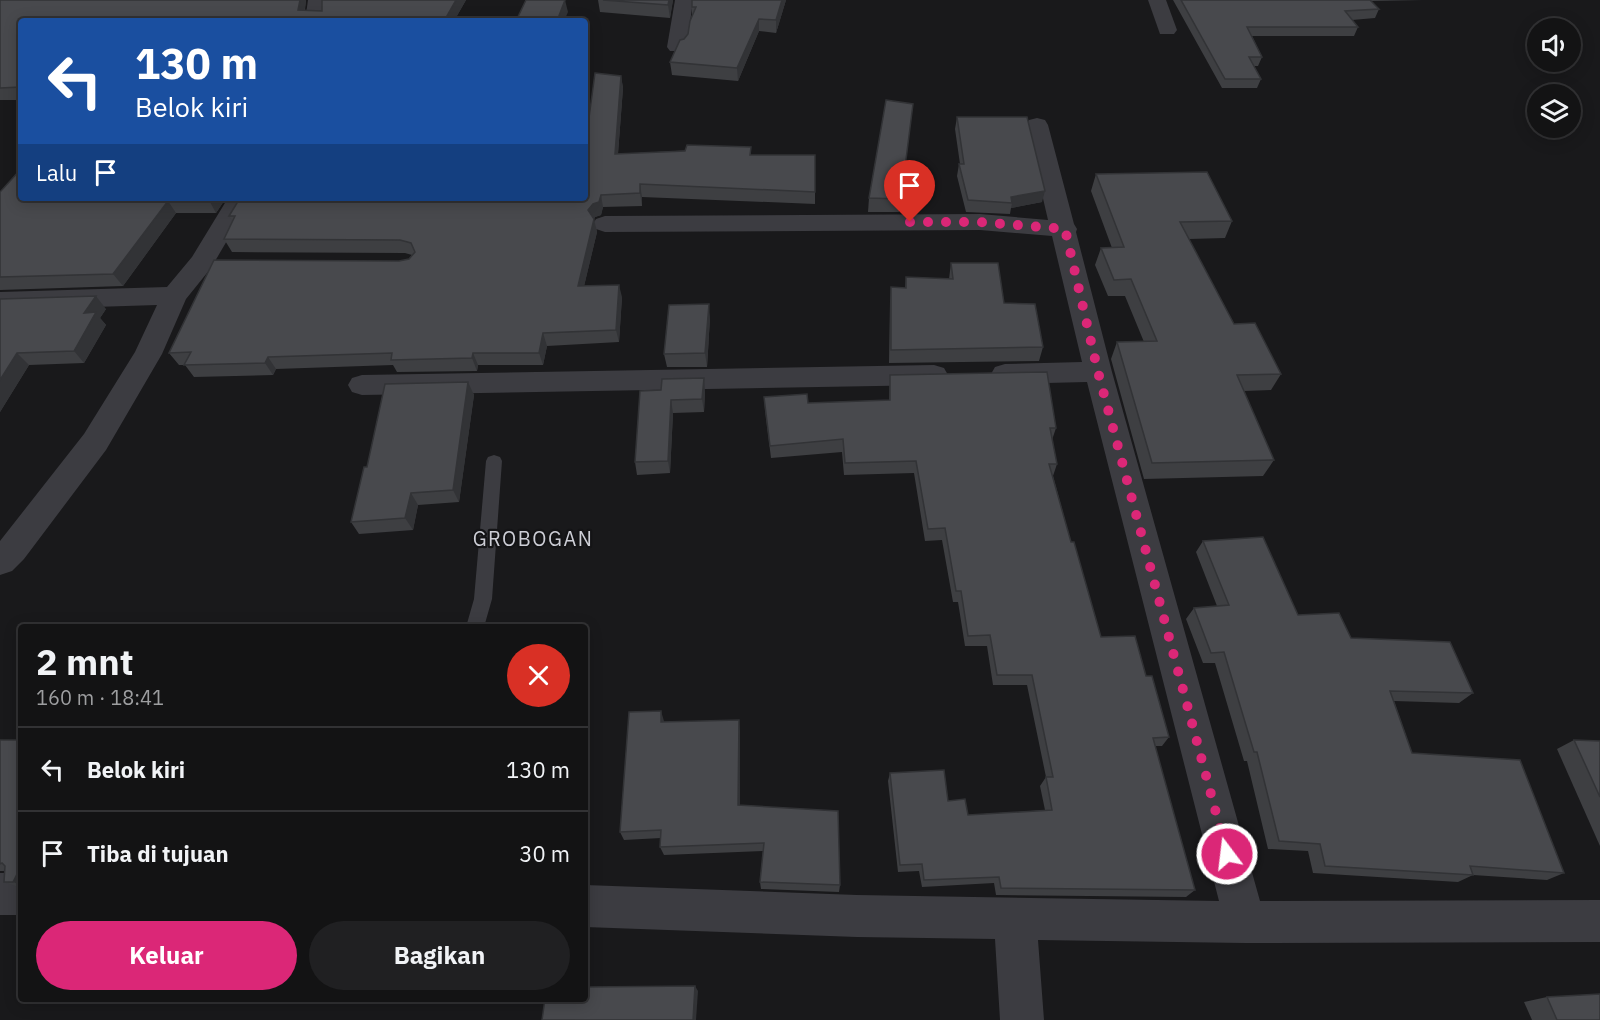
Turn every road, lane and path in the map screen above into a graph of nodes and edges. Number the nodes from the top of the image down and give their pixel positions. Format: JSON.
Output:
{"nodes":[{"id":1,"x":317,"y":0,"type":"edge"},
{"id":2,"x":684,"y":0,"type":"edge"},
{"id":3,"x":1157,"y":0,"type":"edge"},
{"id":4,"x":315,"y":18,"type":"edge"},
{"id":5,"x":1167,"y":30,"type":"dead end"},
{"id":6,"x":677,"y":47,"type":"edge"},
{"id":7,"x":1037,"y":125,"type":"dead end"},
{"id":8,"x":239,"y":201,"type":"edge"},
{"id":9,"x":605,"y":224,"type":"dead end"},
{"id":10,"x":1065,"y":229,"type":"junction"},
{"id":11,"x":174,"y":296,"type":"junction"},
{"id":12,"x":0,"y":301,"type":"edge"},
{"id":13,"x":1098,"y":372,"type":"junction"},
{"id":14,"x":362,"y":385,"type":"dead end"},
{"id":15,"x":494,"y":461,"type":"dead end"},
{"id":16,"x":0,"y":561,"type":"edge"},
{"id":17,"x":476,"y":624,"type":"edge"},
{"id":18,"x":0,"y":894,"type":"edge"},
{"id":19,"x":18,"y":894,"type":"edge"},
{"id":20,"x":588,"y":906,"type":"edge"},
{"id":21,"x":1015,"y":918,"type":"junction"},
{"id":22,"x":1600,"y":921,"type":"edge"},
{"id":23,"x":1245,"y":922,"type":"junction"},
{"id":24,"x":1022,"y":1020,"type":"edge"}],
"edges":[{"from":1,"to":4,"type":"street"},
{"from":2,"to":6,"type":"street"},
{"from":3,"to":5,"type":"street"},
{"from":7,"to":10,"type":"street"},
{"from":8,"to":11,"type":"street"},
{"from":9,"to":10,"type":"street"},
{"from":10,"to":13,"type":"street"},
{"from":11,"to":12,"type":"street"},
{"from":11,"to":16,"type":"street"},
{"from":13,"to":14,"type":"street"},
{"from":13,"to":23,"type":"street"},
{"from":15,"to":17,"type":"lane"},
{"from":18,"to":19,"type":"street"},
{"from":20,"to":21,"type":"street"},
{"from":21,"to":23,"type":"street"},
{"from":21,"to":24,"type":"street"},
{"from":22,"to":23,"type":"street"}]}
